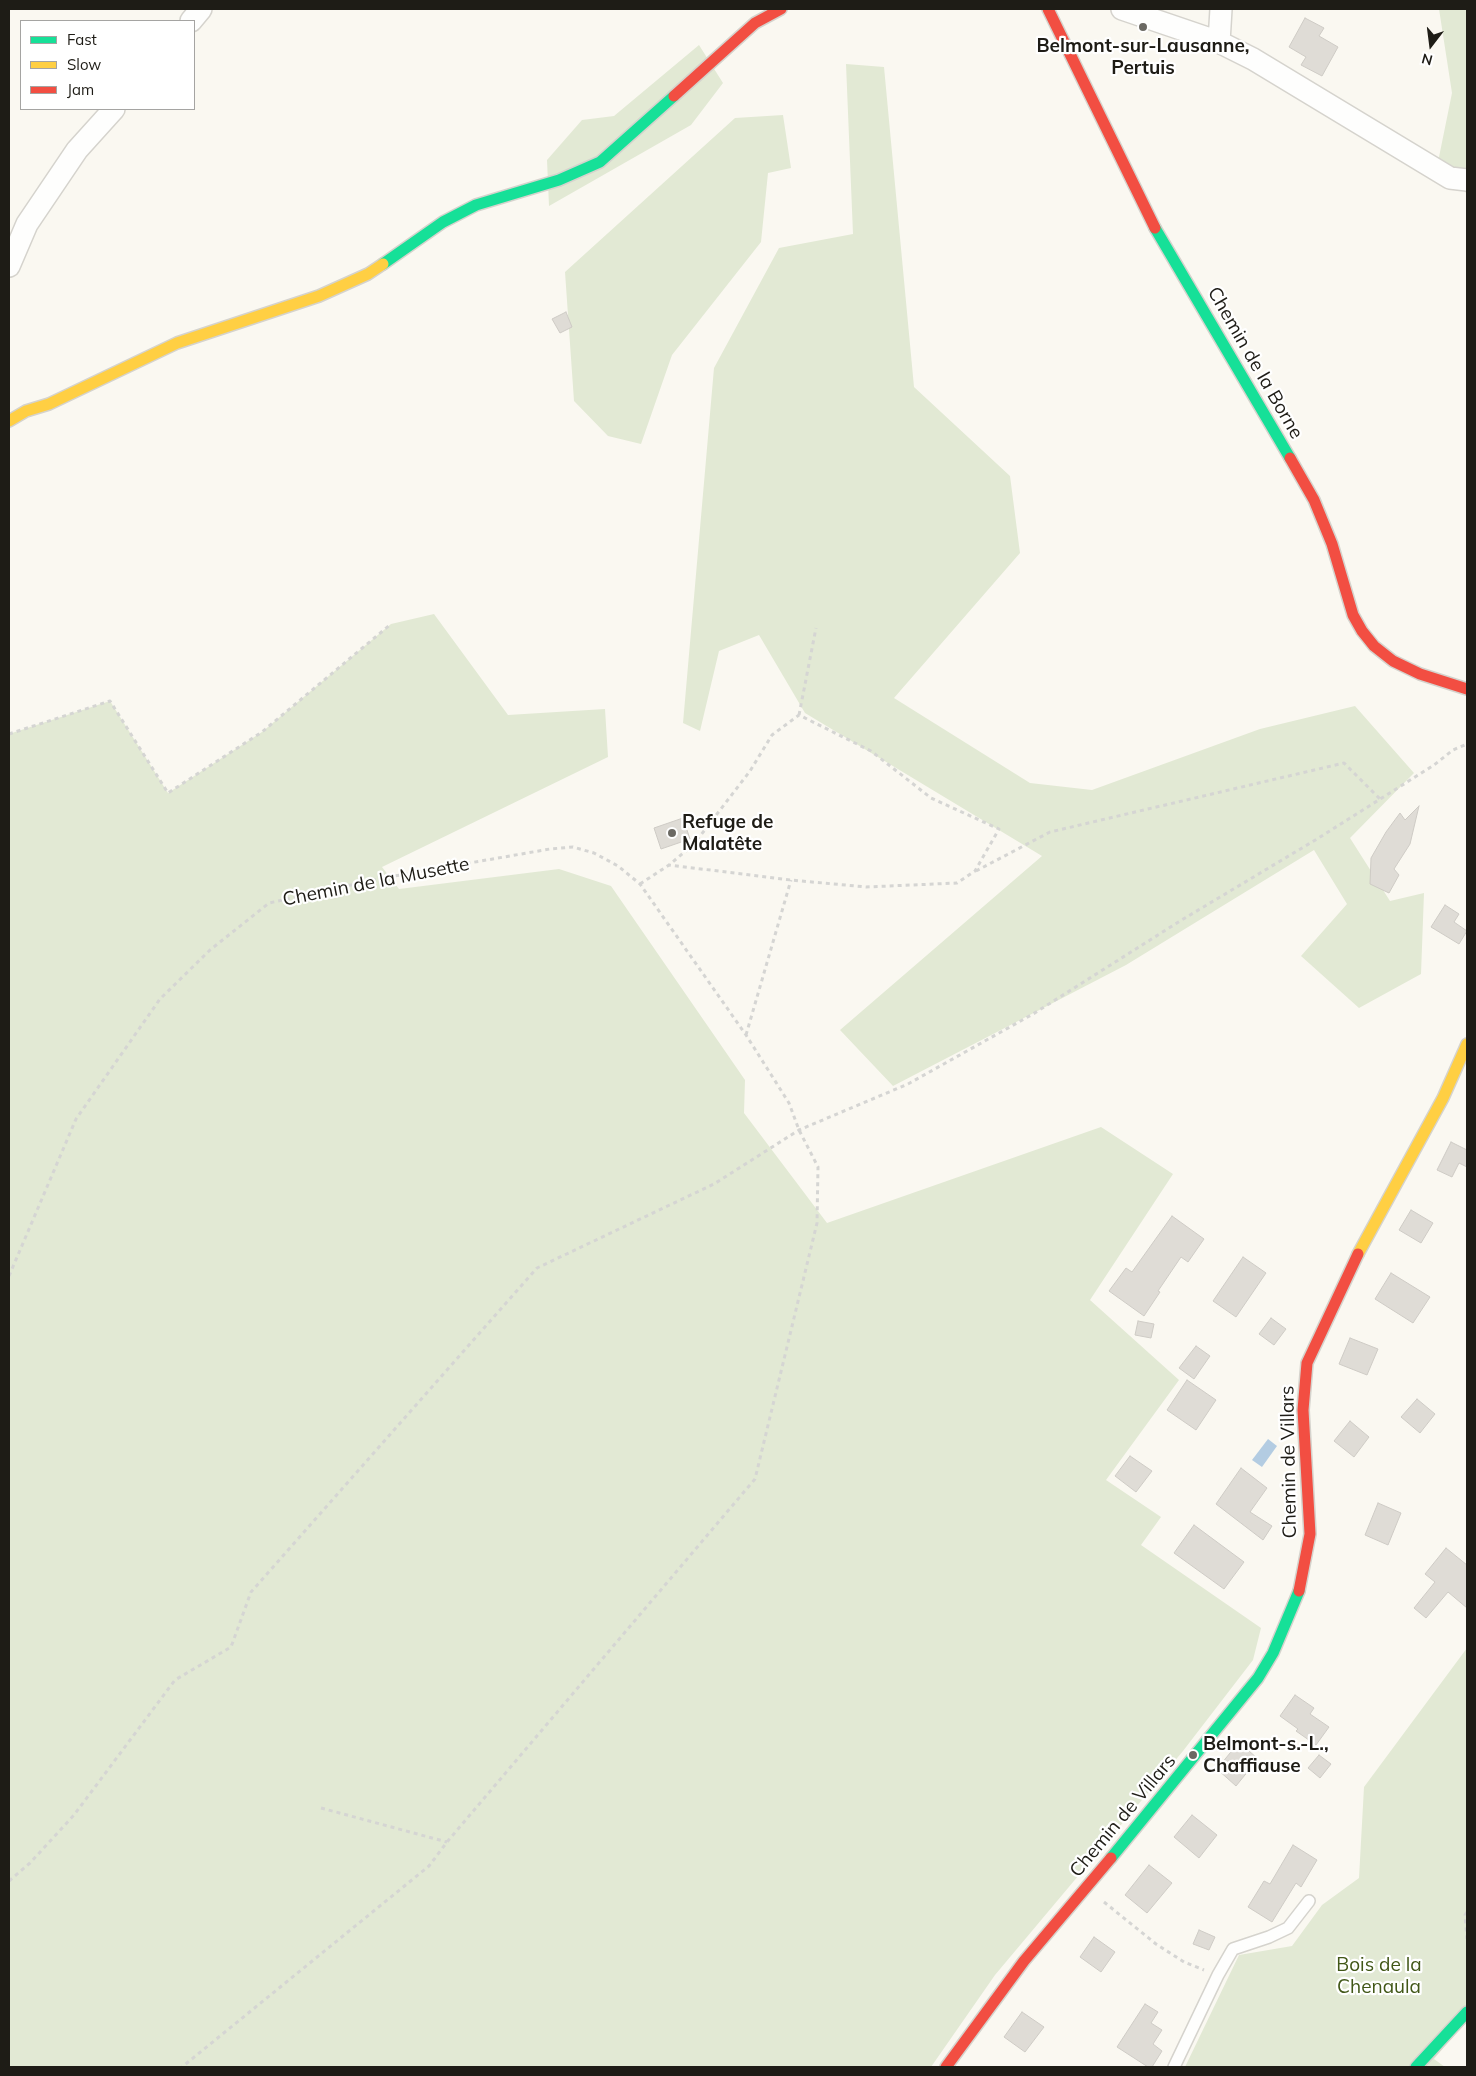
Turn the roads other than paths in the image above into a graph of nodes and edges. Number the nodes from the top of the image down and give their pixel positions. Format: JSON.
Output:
{"nodes":[{"id":1,"x":201,"y":9,"type":"edge"},
{"id":2,"x":781,"y":9,"type":"edge"},
{"id":3,"x":1048,"y":9,"type":"edge"},
{"id":4,"x":1122,"y":9,"type":"edge"},
{"id":5,"x":1221,"y":9,"type":"edge"},
{"id":6,"x":192,"y":20,"type":"edge"},
{"id":7,"x":1219,"y":42,"type":"junction"},
{"id":8,"x":113,"y":110,"type":"edge"},
{"id":9,"x":1467,"y":180,"type":"edge"},
{"id":10,"x":9,"y":266,"type":"edge"},
{"id":11,"x":14,"y":411,"type":"edge"},
{"id":12,"x":1467,"y":689,"type":"edge"},
{"id":13,"x":1467,"y":1044,"type":"edge"},
{"id":14,"x":1308,"y":1901,"type":"dead end"},
{"id":15,"x":1467,"y":2012,"type":"edge"},
{"id":16,"x":946,"y":2067,"type":"edge"},
{"id":17,"x":1174,"y":2067,"type":"edge"},
{"id":18,"x":1416,"y":2067,"type":"edge"}],
"edges":[{"from":1,"to":6,"type":"street"},
{"from":2,"to":11,"type":"street"},
{"from":3,"to":12,"type":"street","name":"Chemin de la Borne"},
{"from":4,"to":7,"type":"street"},
{"from":5,"to":7,"type":"street"},
{"from":7,"to":9,"type":"street"},
{"from":8,"to":10,"type":"street"},
{"from":13,"to":16,"type":"street","name":"Chemin de Villars"},
{"from":14,"to":17,"type":"lane"},
{"from":15,"to":18,"type":"street"}]}
